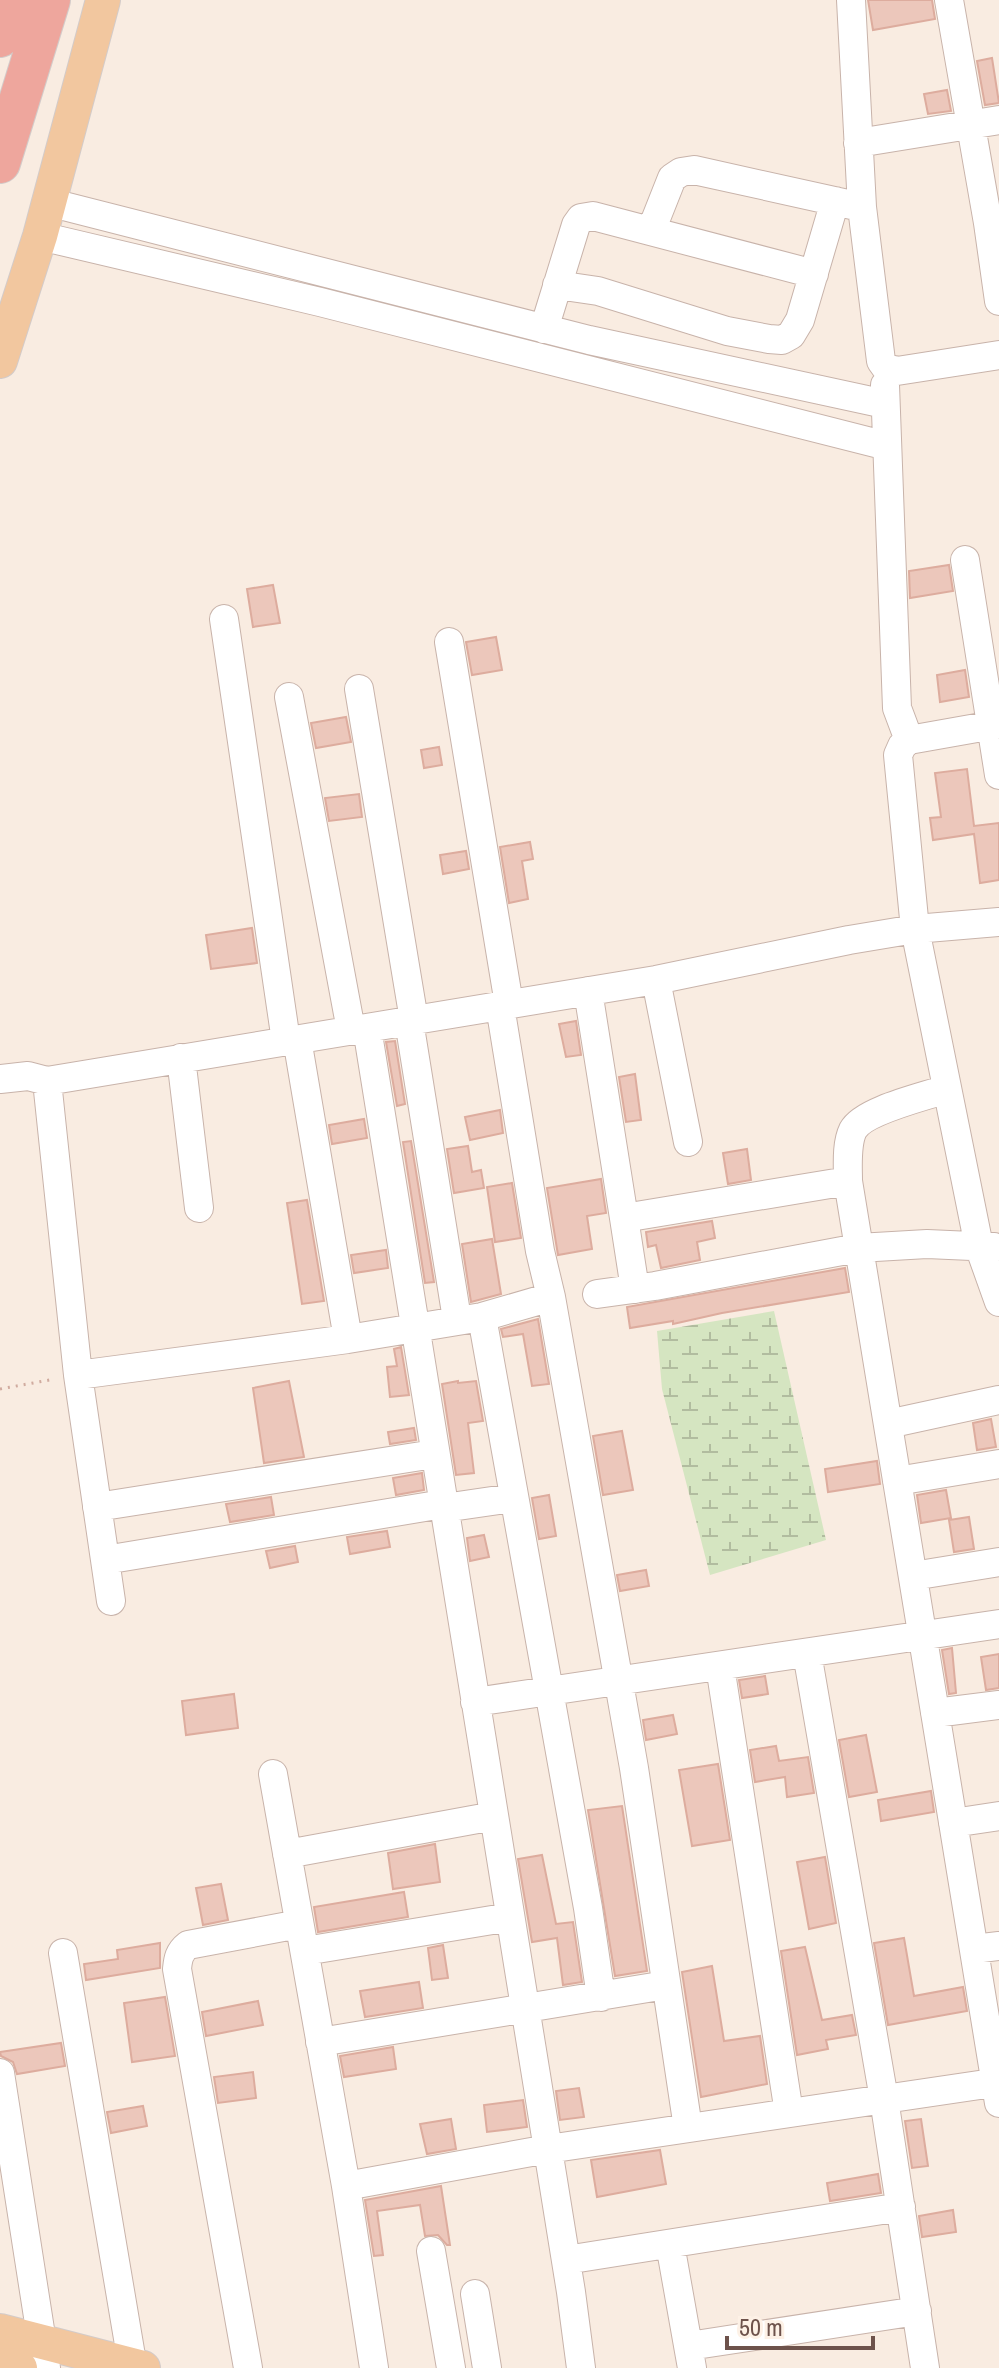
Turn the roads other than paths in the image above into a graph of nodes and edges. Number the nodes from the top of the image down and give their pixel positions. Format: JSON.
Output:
{"nodes":[{"id":1,"x":11,"y":0,"type":"edge"},
{"id":2,"x":50,"y":0,"type":"edge"},
{"id":3,"x":103,"y":0,"type":"edge"},
{"id":4,"x":851,"y":0,"type":"edge"},
{"id":5,"x":949,"y":0,"type":"edge"},
{"id":6,"x":0,"y":37,"type":"edge"},
{"id":7,"x":999,"y":120,"type":"edge"},
{"id":8,"x":969,"y":125,"type":"junction"},
{"id":9,"x":858,"y":143,"type":"junction"},
{"id":10,"x":0,"y":163,"type":"edge"},
{"id":11,"x":48,"y":202,"type":"junction"},
{"id":12,"x":848,"y":204,"type":"junction"},
{"id":13,"x":651,"y":231,"type":"junction"},
{"id":14,"x":40,"y":236,"type":"junction"},
{"id":15,"x":814,"y":274,"type":"junction"},
{"id":16,"x":557,"y":285,"type":"junction"},
{"id":17,"x":999,"y":301,"type":"edge"},
{"id":18,"x":544,"y":329,"type":"junction"},
{"id":19,"x":999,"y":355,"type":"edge"},
{"id":20,"x":0,"y":361,"type":"edge"},
{"id":21,"x":886,"y":368,"type":"junction"},
{"id":22,"x":885,"y":404,"type":"junction"},
{"id":23,"x":887,"y":446,"type":"junction"},
{"id":24,"x":965,"y":560,"type":"dead end"},
{"id":25,"x":224,"y":619,"type":"dead end"},
{"id":26,"x":449,"y":642,"type":"dead end"},
{"id":27,"x":359,"y":689,"type":"dead end"},
{"id":28,"x":289,"y":697,"type":"dead end"},
{"id":29,"x":995,"y":725,"type":"edge"},
{"id":30,"x":909,"y":740,"type":"junction"},
{"id":31,"x":999,"y":775,"type":"edge"},
{"id":32,"x":999,"y":922,"type":"edge"},
{"id":33,"x":915,"y":929,"type":"junction"},
{"id":34,"x":656,"y":980,"type":"junction"},
{"id":35,"x":588,"y":991,"type":"junction"},
{"id":36,"x":504,"y":1005,"type":"junction"},
{"id":37,"x":412,"y":1021,"type":"junction"},
{"id":38,"x":359,"y":1029,"type":"junction"},
{"id":39,"x":292,"y":1040,"type":"junction"},
{"id":40,"x":181,"y":1058,"type":"junction"},
{"id":41,"x":0,"y":1079,"type":"edge"},
{"id":42,"x":47,"y":1081,"type":"junction"},
{"id":43,"x":946,"y":1089,"type":"junction"},
{"id":44,"x":688,"y":1142,"type":"dead end"},
{"id":45,"x":848,"y":1181,"type":"junction"},
{"id":46,"x":199,"y":1208,"type":"dead end"},
{"id":47,"x":624,"y":1218,"type":"junction"},
{"id":48,"x":989,"y":1246,"type":"edge"},
{"id":49,"x":858,"y":1248,"type":"junction"},
{"id":50,"x":635,"y":1289,"type":"junction"},
{"id":51,"x":597,"y":1294,"type":"dead end"},
{"id":52,"x":551,"y":1297,"type":"junction"},
{"id":53,"x":999,"y":1302,"type":"edge"},
{"id":54,"x":470,"y":1318,"type":"junction"},
{"id":55,"x":414,"y":1326,"type":"junction"},
{"id":56,"x":348,"y":1339,"type":"junction"},
{"id":57,"x":78,"y":1375,"type":"junction"},
{"id":58,"x":999,"y":1400,"type":"edge"},
{"id":59,"x":888,"y":1424,"type":"junction"},
{"id":60,"x":434,"y":1454,"type":"junction"},
{"id":61,"x":999,"y":1464,"type":"edge"},
{"id":62,"x":897,"y":1481,"type":"junction"},
{"id":63,"x":513,"y":1498,"type":"junction"},
{"id":64,"x":444,"y":1506,"type":"junction"},
{"id":65,"x":97,"y":1507,"type":"junction"},
{"id":66,"x":105,"y":1560,"type":"junction"},
{"id":67,"x":999,"y":1562,"type":"edge"},
{"id":68,"x":913,"y":1576,"type":"junction"},
{"id":69,"x":111,"y":1601,"type":"dead end"},
{"id":70,"x":999,"y":1624,"type":"edge"},
{"id":71,"x":922,"y":1635,"type":"junction"},
{"id":72,"x":807,"y":1653,"type":"junction"},
{"id":73,"x":720,"y":1666,"type":"junction"},
{"id":74,"x":617,"y":1681,"type":"junction"},
{"id":75,"x":549,"y":1691,"type":"junction"},
{"id":76,"x":475,"y":1702,"type":"junction"},
{"id":77,"x":999,"y":1705,"type":"edge"},
{"id":78,"x":935,"y":1713,"type":"junction"},
{"id":79,"x":273,"y":1774,"type":"dead end"},
{"id":80,"x":494,"y":1816,"type":"junction"},
{"id":81,"x":999,"y":1816,"type":"edge"},
{"id":82,"x":953,"y":1823,"type":"junction"},
{"id":83,"x":287,"y":1854,"type":"junction"},
{"id":84,"x":510,"y":1917,"type":"junction"},
{"id":85,"x":302,"y":1937,"type":"junction"},
{"id":86,"x":986,"y":1947,"type":"edge"},
{"id":87,"x":63,"y":1953,"type":"dead end"},
{"id":88,"x":666,"y":1985,"type":"junction"},
{"id":89,"x":601,"y":1997,"type":"junction"},
{"id":90,"x":525,"y":2008,"type":"junction"},
{"id":91,"x":992,"y":2014,"type":"edge"},
{"id":92,"x":320,"y":2042,"type":"junction"},
{"id":93,"x":0,"y":2073,"type":"edge"},
{"id":94,"x":998,"y":2089,"type":"edge"},
{"id":95,"x":884,"y":2099,"type":"junction"},
{"id":96,"x":789,"y":2113,"type":"junction"},
{"id":97,"x":688,"y":2128,"type":"junction"},
{"id":98,"x":548,"y":2149,"type":"junction"},
{"id":99,"x":346,"y":2186,"type":"junction"},
{"id":100,"x":901,"y":2207,"type":"junction"},
{"id":101,"x":670,"y":2244,"type":"junction"},
{"id":102,"x":431,"y":2251,"type":"dead end"},
{"id":103,"x":566,"y":2260,"type":"junction"},
{"id":104,"x":475,"y":2294,"type":"dead end"},
{"id":105,"x":917,"y":2311,"type":"junction"},
{"id":106,"x":0,"y":2331,"type":"edge"},
{"id":107,"x":44,"y":2355,"type":"edge"},
{"id":108,"x":691,"y":2357,"type":"edge"},
{"id":109,"x":0,"y":2363,"type":"edge"},
{"id":110,"x":136,"y":2367,"type":"edge"},
{"id":111,"x":20,"y":2368,"type":"edge"},
{"id":112,"x":248,"y":2368,"type":"edge"},
{"id":113,"x":374,"y":2368,"type":"edge"},
{"id":114,"x":451,"y":2368,"type":"edge"},
{"id":115,"x":487,"y":2368,"type":"edge"},
{"id":116,"x":581,"y":2368,"type":"edge"},
{"id":117,"x":925,"y":2368,"type":"edge"}],
"edges":[{"from":1,"to":6,"type":"highway"},
{"from":2,"to":10,"type":"highway"},
{"from":3,"to":11,"type":"main road"},
{"from":4,"to":9,"type":"street"},
{"from":5,"to":8,"type":"street"},
{"from":7,"to":8,"type":"street"},
{"from":8,"to":9,"type":"street"},
{"from":8,"to":17,"type":"street"},
{"from":9,"to":12,"type":"street"},
{"from":11,"to":14,"type":"main road"},
{"from":11,"to":18,"type":"street"},
{"from":12,"to":13,"type":"street"},
{"from":12,"to":15,"type":"street"},
{"from":12,"to":21,"type":"street"},
{"from":13,"to":15,"type":"street"},
{"from":13,"to":16,"type":"street"},
{"from":14,"to":20,"type":"main road"},
{"from":14,"to":23,"type":"street"},
{"from":15,"to":16,"type":"street"},
{"from":16,"to":18,"type":"street"},
{"from":18,"to":22,"type":"street"},
{"from":19,"to":21,"type":"street"},
{"from":21,"to":22,"type":"street"},
{"from":22,"to":23,"type":"street"},
{"from":23,"to":30,"type":"street"},
{"from":24,"to":29,"type":"street"},
{"from":25,"to":39,"type":"street"},
{"from":26,"to":36,"type":"street"},
{"from":27,"to":37,"type":"street"},
{"from":28,"to":38,"type":"street"},
{"from":29,"to":30,"type":"street"},
{"from":29,"to":31,"type":"street"},
{"from":30,"to":33,"type":"street"},
{"from":32,"to":33,"type":"street"},
{"from":33,"to":34,"type":"street"},
{"from":33,"to":43,"type":"street"},
{"from":34,"to":35,"type":"street"},
{"from":34,"to":44,"type":"street"},
{"from":35,"to":36,"type":"street"},
{"from":35,"to":47,"type":"street"},
{"from":36,"to":37,"type":"street"},
{"from":36,"to":52,"type":"street"},
{"from":37,"to":38,"type":"street"},
{"from":37,"to":54,"type":"street"},
{"from":38,"to":39,"type":"street"},
{"from":38,"to":55,"type":"street"},
{"from":39,"to":40,"type":"street"},
{"from":39,"to":56,"type":"street"},
{"from":40,"to":42,"type":"street"},
{"from":40,"to":46,"type":"street"},
{"from":41,"to":42,"type":"street"},
{"from":42,"to":57,"type":"street"},
{"from":43,"to":45,"type":"street"},
{"from":43,"to":48,"type":"street"},
{"from":45,"to":47,"type":"street"},
{"from":45,"to":49,"type":"street"},
{"from":47,"to":50,"type":"street"},
{"from":48,"to":49,"type":"street"},
{"from":48,"to":53,"type":"street"},
{"from":49,"to":50,"type":"street"},
{"from":49,"to":59,"type":"street"},
{"from":50,"to":51,"type":"street"},
{"from":52,"to":54,"type":"street"},
{"from":52,"to":74,"type":"street"},
{"from":54,"to":55,"type":"street"},
{"from":54,"to":63,"type":"street"},
{"from":55,"to":56,"type":"street"},
{"from":55,"to":60,"type":"street"},
{"from":56,"to":57,"type":"street"},
{"from":57,"to":65,"type":"street"},
{"from":58,"to":59,"type":"street"},
{"from":59,"to":62,"type":"street"},
{"from":60,"to":64,"type":"street"},
{"from":60,"to":65,"type":"street"},
{"from":61,"to":62,"type":"street"},
{"from":62,"to":68,"type":"street"},
{"from":63,"to":64,"type":"street"},
{"from":63,"to":75,"type":"street"},
{"from":64,"to":66,"type":"street"},
{"from":64,"to":76,"type":"street"},
{"from":65,"to":66,"type":"street"},
{"from":66,"to":69,"type":"street"},
{"from":67,"to":68,"type":"street"},
{"from":68,"to":71,"type":"street"},
{"from":70,"to":71,"type":"street"},
{"from":71,"to":72,"type":"street"},
{"from":71,"to":78,"type":"street"},
{"from":72,"to":73,"type":"street"},
{"from":72,"to":95,"type":"street"},
{"from":73,"to":74,"type":"street"},
{"from":73,"to":96,"type":"street"},
{"from":74,"to":75,"type":"street"},
{"from":74,"to":88,"type":"street"},
{"from":75,"to":76,"type":"street"},
{"from":75,"to":89,"type":"street"},
{"from":76,"to":80,"type":"street"},
{"from":77,"to":78,"type":"street"},
{"from":78,"to":82,"type":"street"},
{"from":79,"to":83,"type":"street"},
{"from":80,"to":83,"type":"street"},
{"from":80,"to":84,"type":"street"},
{"from":81,"to":82,"type":"street"},
{"from":82,"to":86,"type":"street"},
{"from":83,"to":85,"type":"street"},
{"from":84,"to":85,"type":"street"},
{"from":84,"to":90,"type":"street"},
{"from":85,"to":92,"type":"street"},
{"from":85,"to":112,"type":"street"},
{"from":86,"to":91,"type":"street"},
{"from":87,"to":110,"type":"street"},
{"from":88,"to":89,"type":"street"},
{"from":88,"to":97,"type":"street"},
{"from":89,"to":90,"type":"street"},
{"from":90,"to":92,"type":"street"},
{"from":90,"to":98,"type":"street"},
{"from":91,"to":94,"type":"street"},
{"from":92,"to":99,"type":"street"},
{"from":93,"to":107,"type":"street"},
{"from":94,"to":95,"type":"street"},
{"from":95,"to":96,"type":"street"},
{"from":95,"to":100,"type":"street"},
{"from":96,"to":97,"type":"street"},
{"from":97,"to":98,"type":"street"},
{"from":98,"to":99,"type":"street"},
{"from":98,"to":103,"type":"street"},
{"from":99,"to":113,"type":"street"},
{"from":100,"to":101,"type":"street"},
{"from":100,"to":105,"type":"street"},
{"from":101,"to":103,"type":"street"},
{"from":101,"to":108,"type":"street"},
{"from":102,"to":114,"type":"street"},
{"from":103,"to":116,"type":"street"},
{"from":104,"to":115,"type":"street"},
{"from":105,"to":108,"type":"street"},
{"from":105,"to":117,"type":"street"},
{"from":106,"to":107,"type":"main road"},
{"from":107,"to":110,"type":"main road"},
{"from":109,"to":111,"type":"main road"}]}
